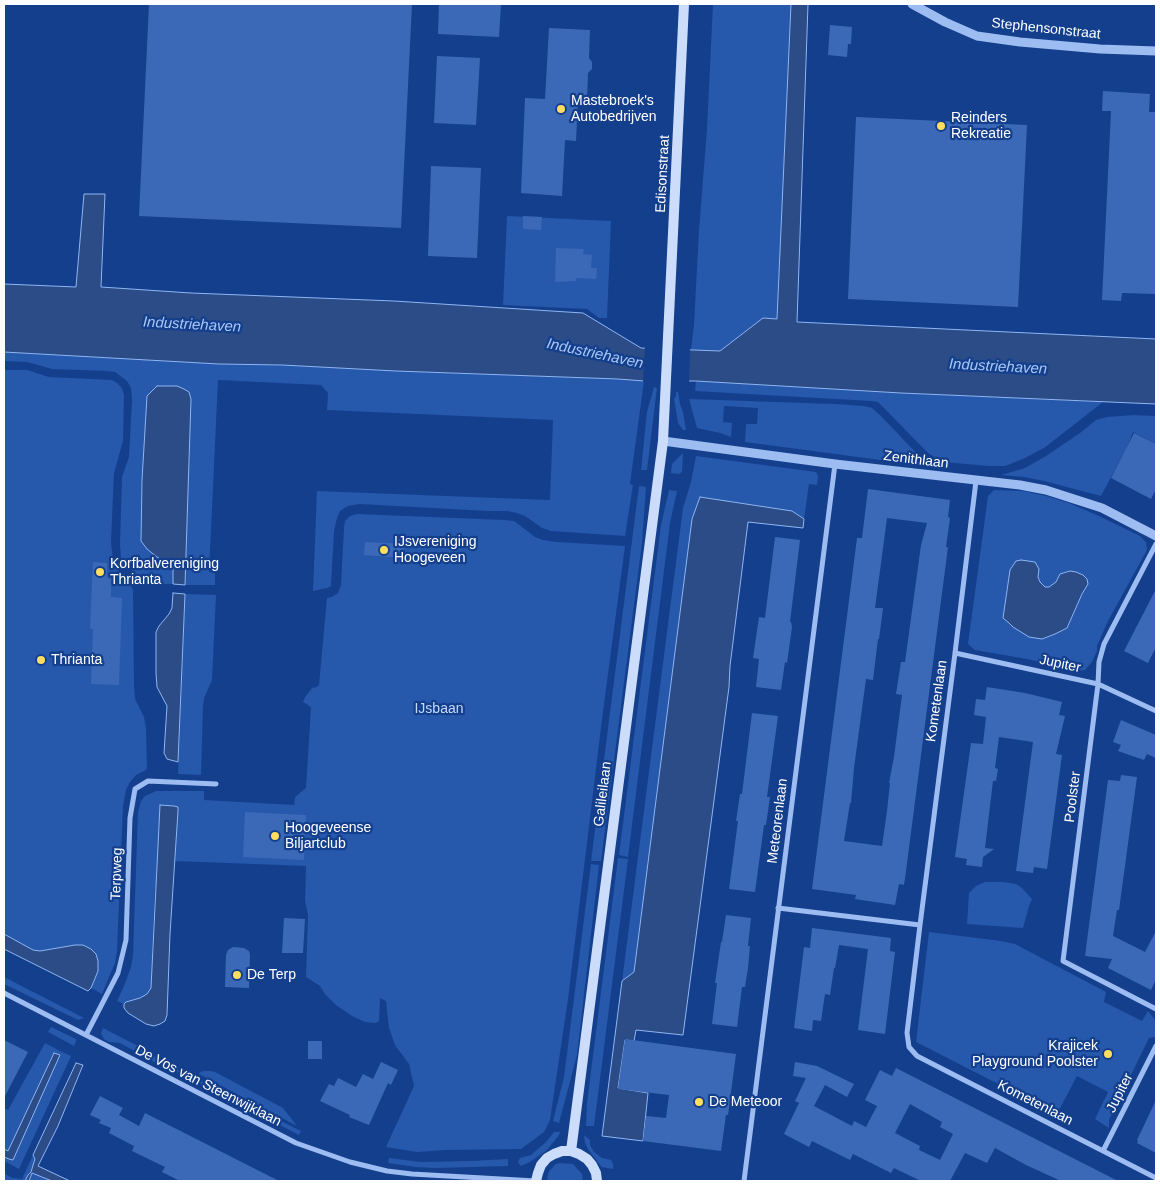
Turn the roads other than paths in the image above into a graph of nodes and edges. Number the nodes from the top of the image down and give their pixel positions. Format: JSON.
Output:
{"nodes":[{"id":1,"x":684,"y":4,"type":"edge"},
{"id":2,"x":912,"y":4,"type":"edge"},
{"id":3,"x":1156,"y":51,"type":"edge"},
{"id":4,"x":663,"y":440,"type":"junction"},
{"id":5,"x":835,"y":464,"type":"junction"},
{"id":6,"x":976,"y":481,"type":"junction"},
{"id":7,"x":1156,"y":536,"type":"edge"},
{"id":8,"x":1156,"y":544,"type":"edge"},
{"id":9,"x":955,"y":653,"type":"junction"},
{"id":10,"x":1098,"y":684,"type":"junction"},
{"id":11,"x":1156,"y":711,"type":"edge"},
{"id":12,"x":216,"y":784,"type":"dead end"},
{"id":13,"x":778,"y":908,"type":"junction"},
{"id":14,"x":920,"y":925,"type":"junction"},
{"id":15,"x":4,"y":993,"type":"edge"},
{"id":16,"x":1156,"y":1009,"type":"edge"},
{"id":17,"x":86,"y":1035,"type":"junction"},
{"id":18,"x":1156,"y":1046,"type":"edge"},
{"id":19,"x":1103,"y":1151,"type":"junction"},
{"id":20,"x":571,"y":1152,"type":"junction"},
{"id":21,"x":412,"y":1174,"type":"junction"},
{"id":22,"x":1156,"y":1178,"type":"edge"},
{"id":23,"x":411,"y":1181,"type":"edge"},
{"id":24,"x":536,"y":1181,"type":"edge"},
{"id":25,"x":597,"y":1181,"type":"edge"},
{"id":26,"x":744,"y":1181,"type":"edge"}],
"edges":[{"from":1,"to":4,"type":"main road","name":"Edisonstraat"},
{"from":2,"to":3,"type":"street","name":"Stephensonstraat"},
{"from":4,"to":5,"type":"street","name":"Zenithlaan"},
{"from":4,"to":20,"type":"main road","name":"Galileilaan"},
{"from":5,"to":6,"type":"street","name":"Zenithlaan"},
{"from":5,"to":13,"type":"street","name":"Meteorenlaan"},
{"from":6,"to":7,"type":"street","name":"Zenithlaan"},
{"from":6,"to":9,"type":"street","name":"Kometenlaan"},
{"from":8,"to":10,"type":"street","name":"Poolster"},
{"from":9,"to":10,"type":"street","name":"Jupiter"},
{"from":9,"to":14,"type":"street","name":"Kometenlaan"},
{"from":10,"to":11,"type":"street","name":"Jupiter"},
{"from":10,"to":16,"type":"street","name":"Poolster"},
{"from":12,"to":17,"type":"street","name":"Terpweg"},
{"from":13,"to":14,"type":"street"},
{"from":13,"to":26,"type":"street","name":"Meteorenlaan"},
{"from":14,"to":19,"type":"street","name":"Kometenlaan"},
{"from":15,"to":17,"type":"street","name":"De Vos van Steenwijklaan"},
{"from":17,"to":21,"type":"street","name":"De Vos van Steenwijklaan"},
{"from":18,"to":19,"type":"street","name":"Jupiter"},
{"from":19,"to":22,"type":"street","name":"Kometenlaan"},
{"from":20,"to":24,"type":"main road"},
{"from":20,"to":25,"type":"main road"},
{"from":21,"to":23,"type":"street"},
{"from":21,"to":24,"type":"street","name":"De Vos van Steenwijklaan"}]}
